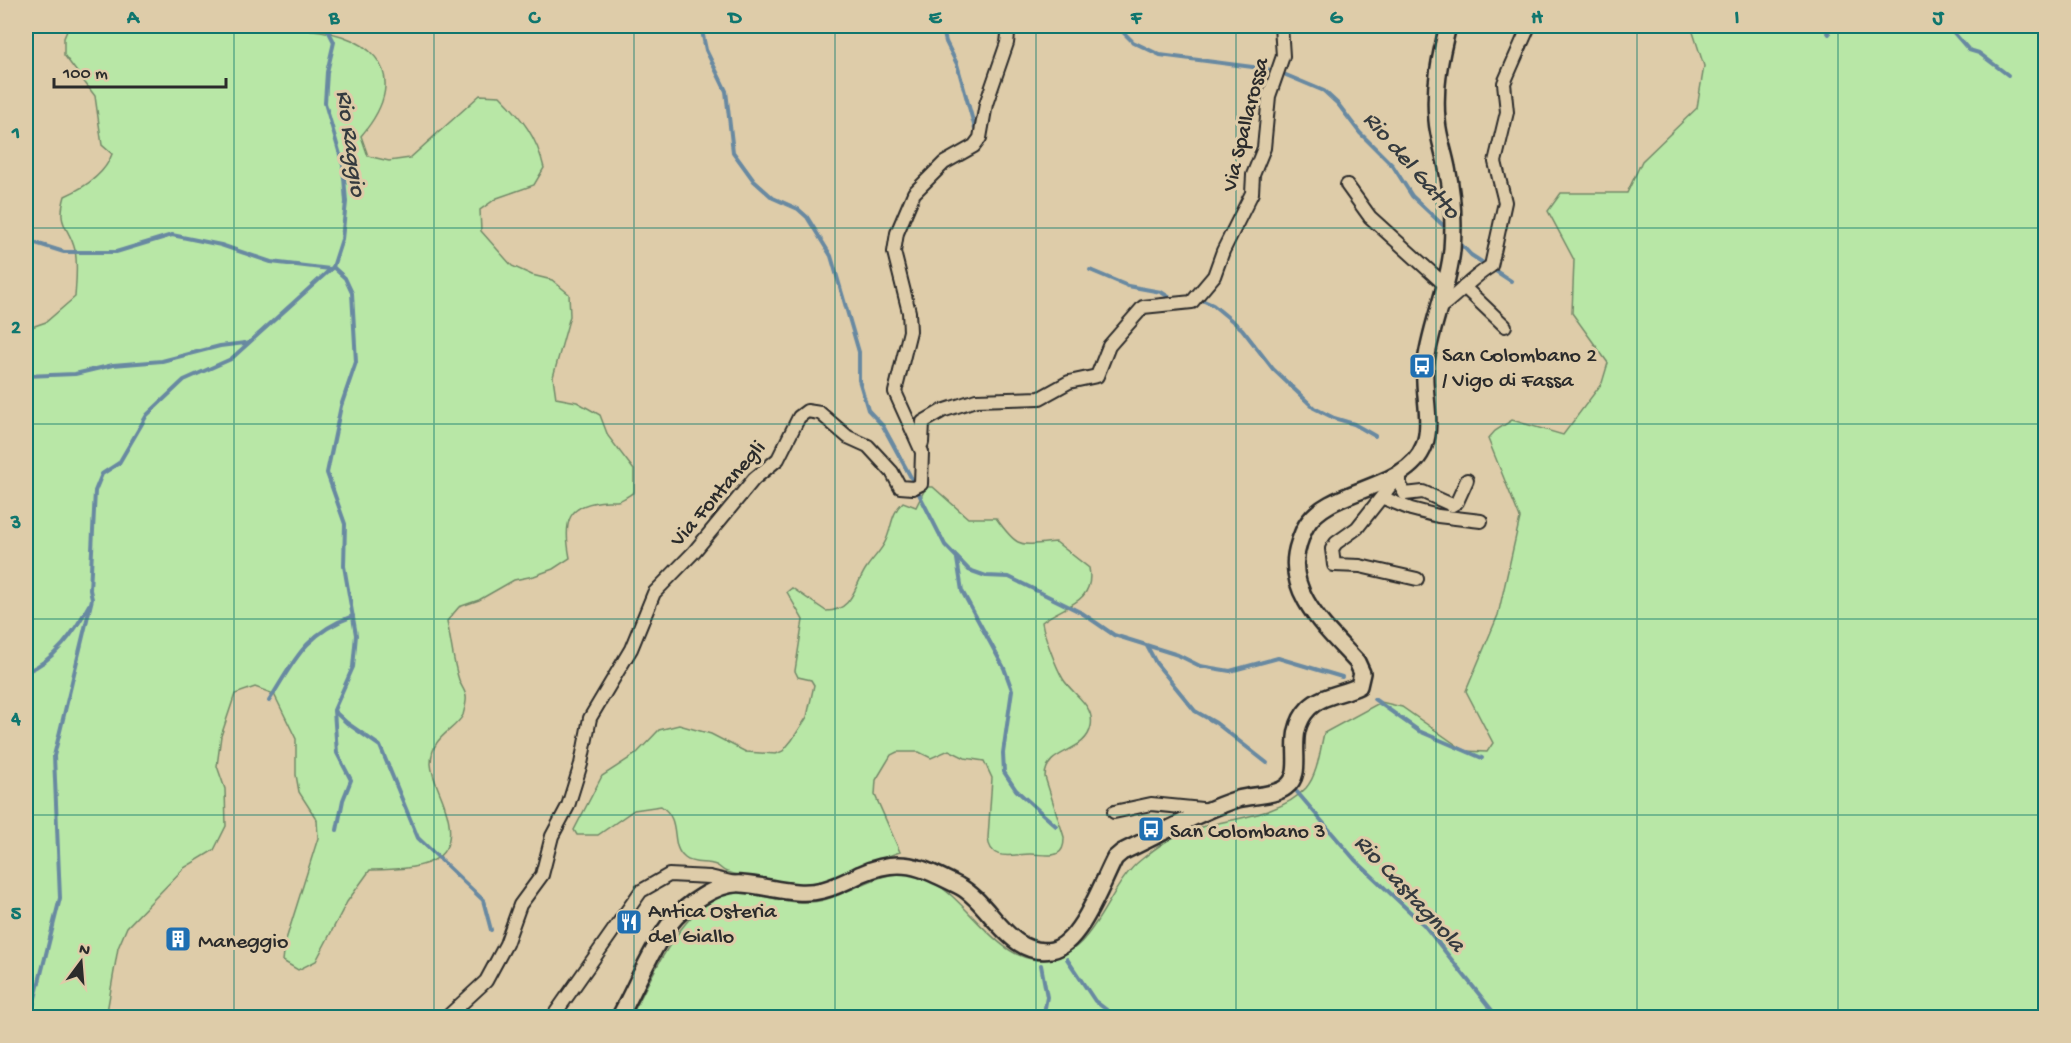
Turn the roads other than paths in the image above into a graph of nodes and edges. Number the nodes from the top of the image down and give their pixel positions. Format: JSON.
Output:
{"nodes":[{"id":1,"x":1009,"y":26,"type":"edge"},
{"id":2,"x":1281,"y":26,"type":"edge"},
{"id":3,"x":1448,"y":26,"type":"edge"},
{"id":4,"x":1529,"y":26,"type":"edge"},
{"id":5,"x":1347,"y":184,"type":"dead end"},
{"id":6,"x":1444,"y":284,"type":"junction"},
{"id":7,"x":1464,"y":287,"type":"junction"},
{"id":8,"x":1438,"y":309,"type":"junction"},
{"id":9,"x":1505,"y":326,"type":"dead end"},
{"id":10,"x":922,"y":452,"type":"junction"},
{"id":11,"x":1397,"y":474,"type":"junction"},
{"id":12,"x":1467,"y":480,"type":"dead end"},
{"id":13,"x":1385,"y":491,"type":"junction"},
{"id":14,"x":1481,"y":521,"type":"dead end"},
{"id":15,"x":1417,"y":579,"type":"dead end"},
{"id":16,"x":1214,"y":810,"type":"junction"},
{"id":17,"x":1114,"y":812,"type":"dead end"},
{"id":18,"x":739,"y":884,"type":"junction"},
{"id":19,"x":446,"y":1017,"type":"edge"},
{"id":20,"x":552,"y":1017,"type":"edge"},
{"id":21,"x":619,"y":1017,"type":"edge"}],
"edges":[{"from":1,"to":10,"type":"street","name":"Via Fontanegli"},
{"from":2,"to":10,"type":"street","name":"Via Spallarossa"},
{"from":3,"to":6,"type":"street"},
{"from":4,"to":7,"type":"street"},
{"from":5,"to":6,"type":"street"},
{"from":6,"to":8,"type":"street"},
{"from":7,"to":8,"type":"street"},
{"from":7,"to":9,"type":"street"},
{"from":8,"to":11,"type":"street"},
{"from":10,"to":19,"type":"street","name":"Via Fontanegli"},
{"from":11,"to":12,"type":"street"},
{"from":11,"to":13,"type":"street"},
{"from":11,"to":16,"type":"street"},
{"from":13,"to":14,"type":"street"},
{"from":13,"to":15,"type":"street"},
{"from":16,"to":17,"type":"street"},
{"from":16,"to":18,"type":"street"},
{"from":18,"to":20,"type":"street"},
{"from":18,"to":21,"type":"street"}]}
